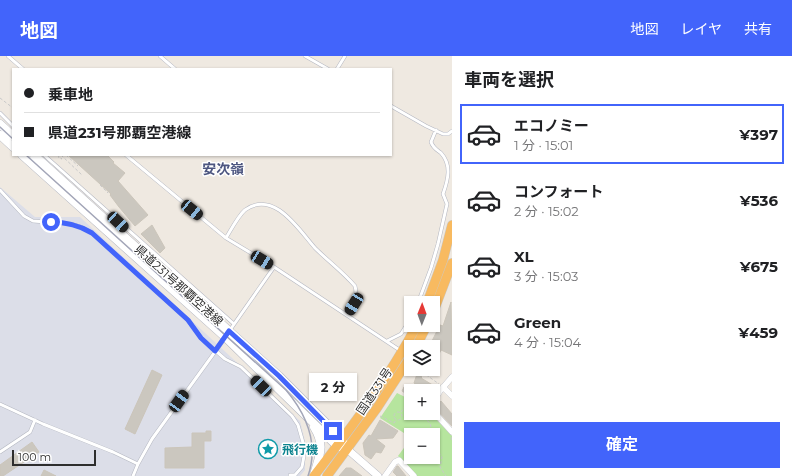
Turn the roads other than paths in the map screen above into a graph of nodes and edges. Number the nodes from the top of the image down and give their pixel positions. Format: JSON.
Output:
{"nodes":[{"id":1,"x":8,"y":56,"type":"edge"},
{"id":2,"x":160,"y":56,"type":"edge"},
{"id":3,"x":305,"y":56,"type":"edge"},
{"id":4,"x":345,"y":56,"type":"edge"},
{"id":5,"x":22,"y":68,"type":"edge"},
{"id":6,"x":174,"y":68,"type":"edge"},
{"id":7,"x":326,"y":68,"type":"edge"},
{"id":8,"x":338,"y":68,"type":"edge"},
{"id":9,"x":392,"y":107,"type":"edge"},
{"id":10,"x":0,"y":113,"type":"edge"},
{"id":11,"x":0,"y":124,"type":"edge"},
{"id":12,"x":12,"y":125,"type":"edge"},
{"id":13,"x":436,"y":130,"type":"junction"},
{"id":14,"x":452,"y":131,"type":"edge"},
{"id":15,"x":0,"y":135,"type":"edge"},
{"id":16,"x":12,"y":135,"type":"edge"},
{"id":17,"x":12,"y":146,"type":"edge"},
{"id":18,"x":23,"y":156,"type":"edge"},
{"id":19,"x":35,"y":156,"type":"edge"},
{"id":20,"x":45,"y":156,"type":"edge"},
{"id":21,"x":127,"y":156,"type":"edge"},
{"id":22,"x":0,"y":190,"type":"edge"},
{"id":23,"x":452,"y":225,"type":"edge"},
{"id":24,"x":226,"y":238,"type":"junction"},
{"id":25,"x":452,"y":263,"type":"edge"},
{"id":26,"x":274,"y":267,"type":"junction"},
{"id":27,"x":421,"y":296,"type":"edge"},
{"id":28,"x":430,"y":296,"type":"edge"},
{"id":29,"x":439,"y":296,"type":"edge"},
{"id":30,"x":347,"y":315,"type":"junction"},
{"id":31,"x":404,"y":329,"type":"edge"},
{"id":32,"x":229,"y":331,"type":"junction"},
{"id":33,"x":387,"y":341,"type":"junction"},
{"id":34,"x":215,"y":351,"type":"junction"},
{"id":35,"x":404,"y":352,"type":"edge"},
{"id":36,"x":404,"y":360,"type":"edge"},
{"id":37,"x":404,"y":362,"type":"edge"},
{"id":38,"x":452,"y":377,"type":"edge"},
{"id":39,"x":443,"y":387,"type":"junction"},
{"id":40,"x":440,"y":392,"type":"edge"},
{"id":41,"x":452,"y":396,"type":"edge"},
{"id":42,"x":0,"y":404,"type":"edge"},
{"id":43,"x":308,"y":418,"type":"junction"},
{"id":44,"x":440,"y":419,"type":"edge"},
{"id":45,"x":35,"y":420,"type":"junction"},
{"id":46,"x":452,"y":432,"type":"edge"},
{"id":47,"x":339,"y":442,"type":"junction"},
{"id":48,"x":347,"y":449,"type":"junction"},
{"id":49,"x":0,"y":452,"type":"edge"},
{"id":50,"x":138,"y":464,"type":"junction"},
{"id":51,"x":133,"y":476,"type":"edge"},
{"id":52,"x":290,"y":476,"type":"edge"},
{"id":53,"x":314,"y":476,"type":"edge"},
{"id":54,"x":327,"y":476,"type":"edge"},
{"id":55,"x":378,"y":476,"type":"edge"},
{"id":56,"x":385,"y":476,"type":"edge"},
{"id":57,"x":414,"y":476,"type":"edge"}],
"edges":[{"from":1,"to":5,"type":"lane"},
{"from":2,"to":6,"type":"lane"},
{"from":3,"to":7,"type":"lane"},
{"from":4,"to":8,"type":"lane"},
{"from":9,"to":13,"type":"lane"},
{"from":10,"to":12,"type":"lane"},
{"from":11,"to":16,"type":"main road"},
{"from":13,"to":14,"type":"lane"},
{"from":13,"to":27,"type":"lane"},
{"from":15,"to":17,"type":"main road"},
{"from":18,"to":32,"type":"main road","name":"県道231号那覇空港線"},
{"from":19,"to":32,"type":"main road","name":"県道231号那覇空港線"},
{"from":20,"to":32,"type":"lane"},
{"from":21,"to":24,"type":"lane"},
{"from":22,"to":34,"type":"lane"},
{"from":23,"to":28,"type":"highway"},
{"from":24,"to":26,"type":"lane"},
{"from":24,"to":30,"type":"lane"},
{"from":25,"to":29,"type":"highway"},
{"from":26,"to":30,"type":"lane"},
{"from":26,"to":32,"type":"lane"},
{"from":30,"to":33,"type":"lane"},
{"from":31,"to":33,"type":"lane"},
{"from":32,"to":34,"type":"lane"},
{"from":32,"to":43,"type":"main road","name":"県道231号那覇空港線"},
{"from":32,"to":47,"type":"main road","name":"県道231号那覇空港線"},
{"from":33,"to":35,"type":"lane"},
{"from":34,"to":50,"type":"lane"},
{"from":34,"to":52,"type":"lane"},
{"from":36,"to":47,"type":"highway","name":"国道331号"},
{"from":37,"to":48,"type":"highway","name":"国道331号"},
{"from":38,"to":39,"type":"street"},
{"from":39,"to":40,"type":"street"},
{"from":39,"to":41,"type":"street"},
{"from":42,"to":45,"type":"lane"},
{"from":43,"to":47,"type":"main road","name":"県道231号那覇空港線"},
{"from":43,"to":53,"type":"main road"},
{"from":44,"to":46,"type":"street"},
{"from":45,"to":49,"type":"lane"},
{"from":45,"to":50,"type":"lane"},
{"from":47,"to":48,"type":"main road","name":"県道231号那覇空港線"},
{"from":47,"to":53,"type":"highway","name":"国道331号"},
{"from":48,"to":54,"type":"highway","name":"国道331号"},
{"from":48,"to":55,"type":"street"},
{"from":50,"to":51,"type":"lane"},
{"from":56,"to":57,"type":"street"}]}
